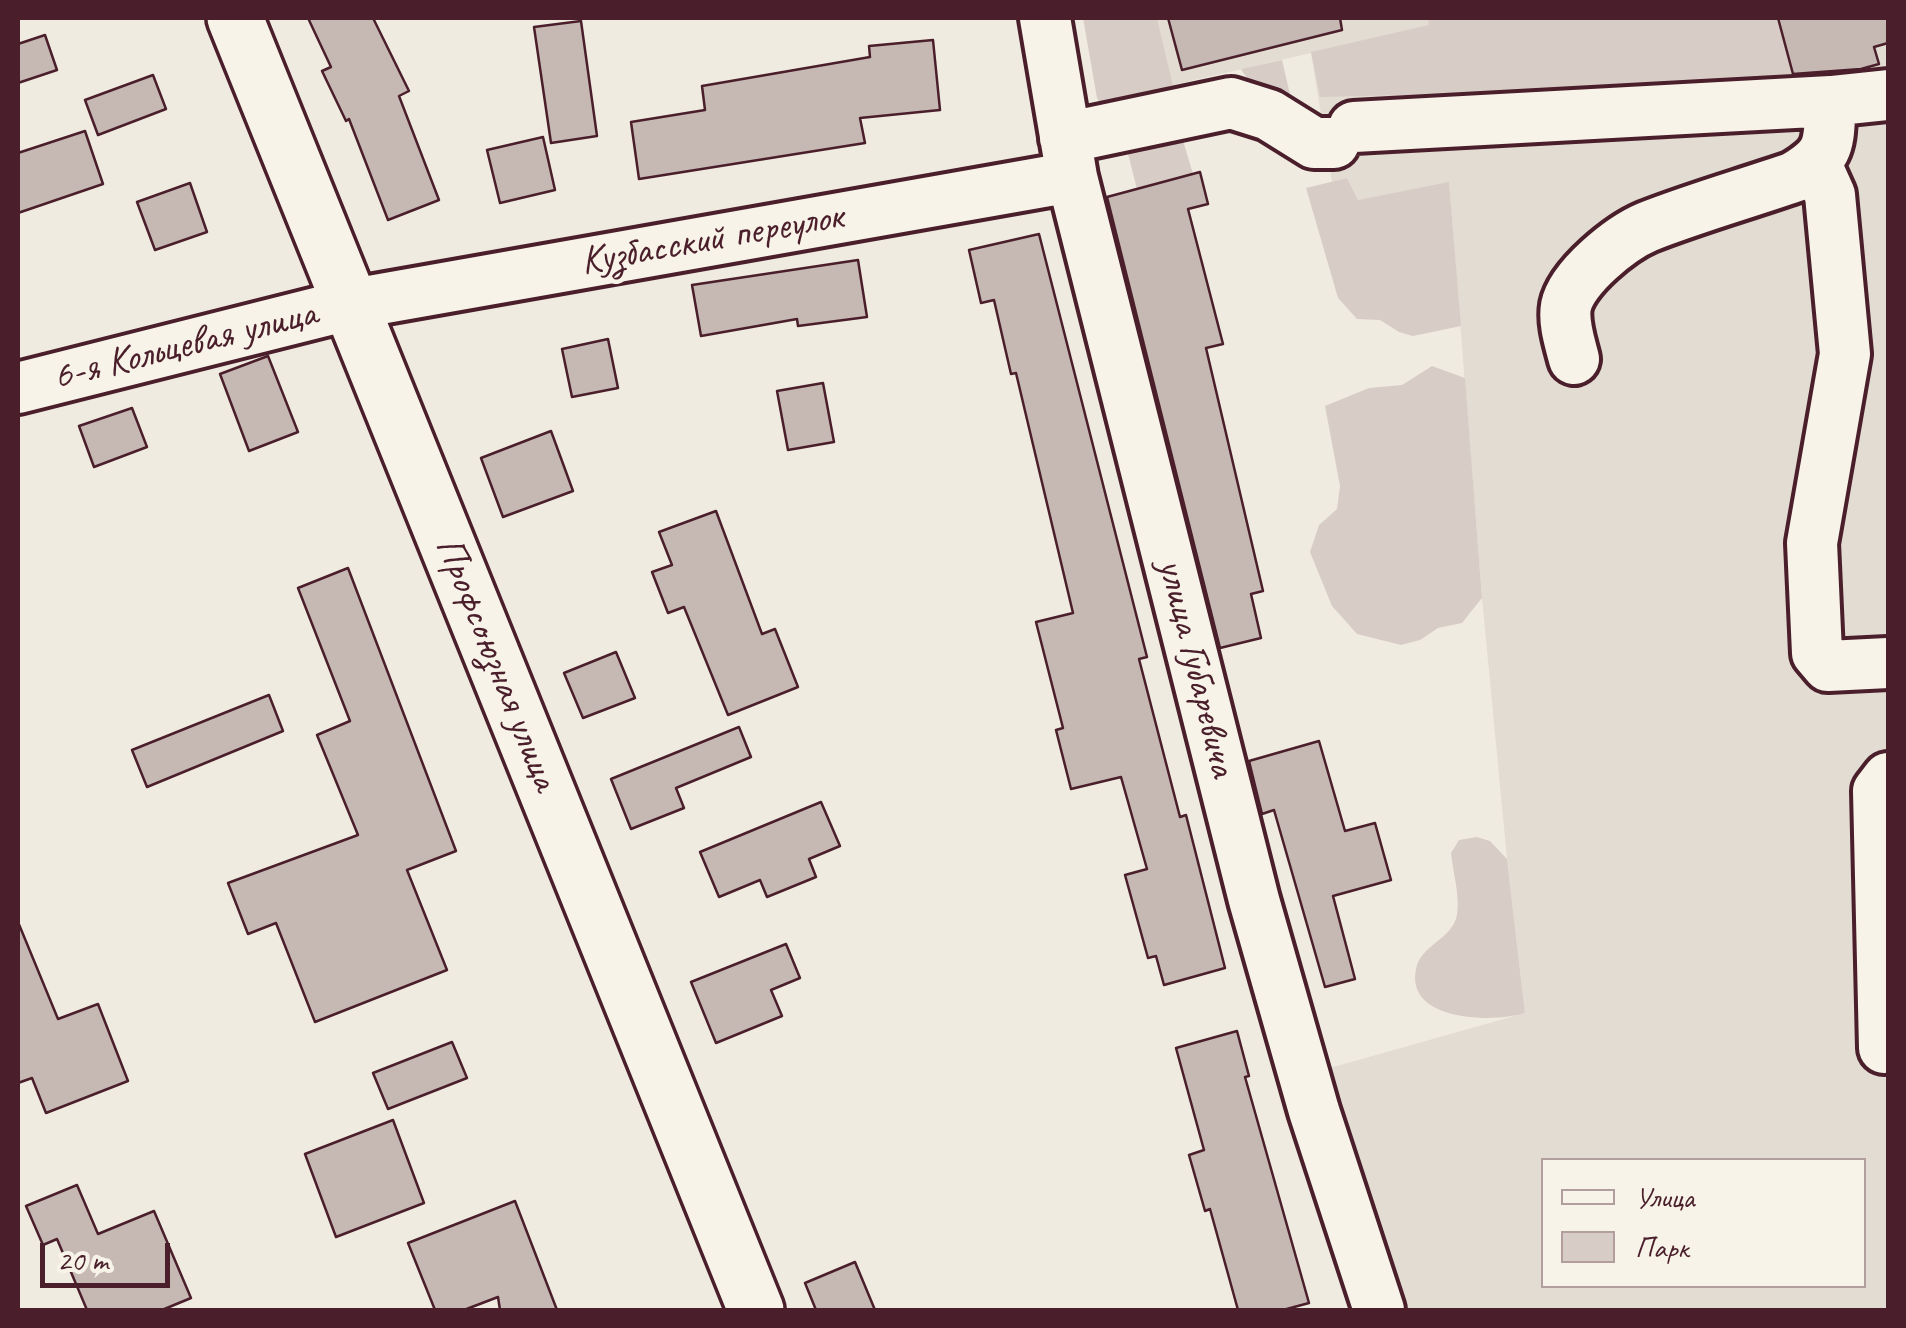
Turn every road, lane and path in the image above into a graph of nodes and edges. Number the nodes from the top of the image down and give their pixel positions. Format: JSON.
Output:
{"nodes":[{"id":1,"x":235,"y":18,"type":"edge"},
{"id":2,"x":1045,"y":18,"type":"edge"},
{"id":3,"x":1888,"y":96,"type":"edge"},
{"id":4,"x":1831,"y":100,"type":"junction"},
{"id":5,"x":1068,"y":157,"type":"junction"},
{"id":6,"x":1816,"y":164,"type":"junction"},
{"id":7,"x":352,"y":304,"type":"junction"},
{"id":8,"x":1574,"y":359,"type":"dead end"},
{"id":9,"x":18,"y":388,"type":"edge"},
{"id":10,"x":1888,"y":663,"type":"edge"},
{"id":11,"x":1888,"y":778,"type":"edge"},
{"id":12,"x":1884,"y":1048,"type":"dead end"},
{"id":13,"x":756,"y":1310,"type":"edge"},
{"id":14,"x":1379,"y":1310,"type":"edge"}],
"edges":[{"from":1,"to":7,"type":"main road","name":"Профсоюзная улица"},
{"from":2,"to":5,"type":"street","name":"улица Губаревича"},
{"from":3,"to":4,"type":"street"},
{"from":4,"to":5,"type":"street","name":"Кузбасский переулок"},
{"from":4,"to":6,"type":"street"},
{"from":5,"to":7,"type":"street","name":"Кузбасский переулок"},
{"from":5,"to":14,"type":"street","name":"улица Губаревича"},
{"from":6,"to":8,"type":"street"},
{"from":6,"to":10,"type":"street"},
{"from":7,"to":9,"type":"street","name":"6-я Кольцевая улица"},
{"from":7,"to":13,"type":"main road","name":"Профсоюзная улица"},
{"from":11,"to":12,"type":"street"}]}
